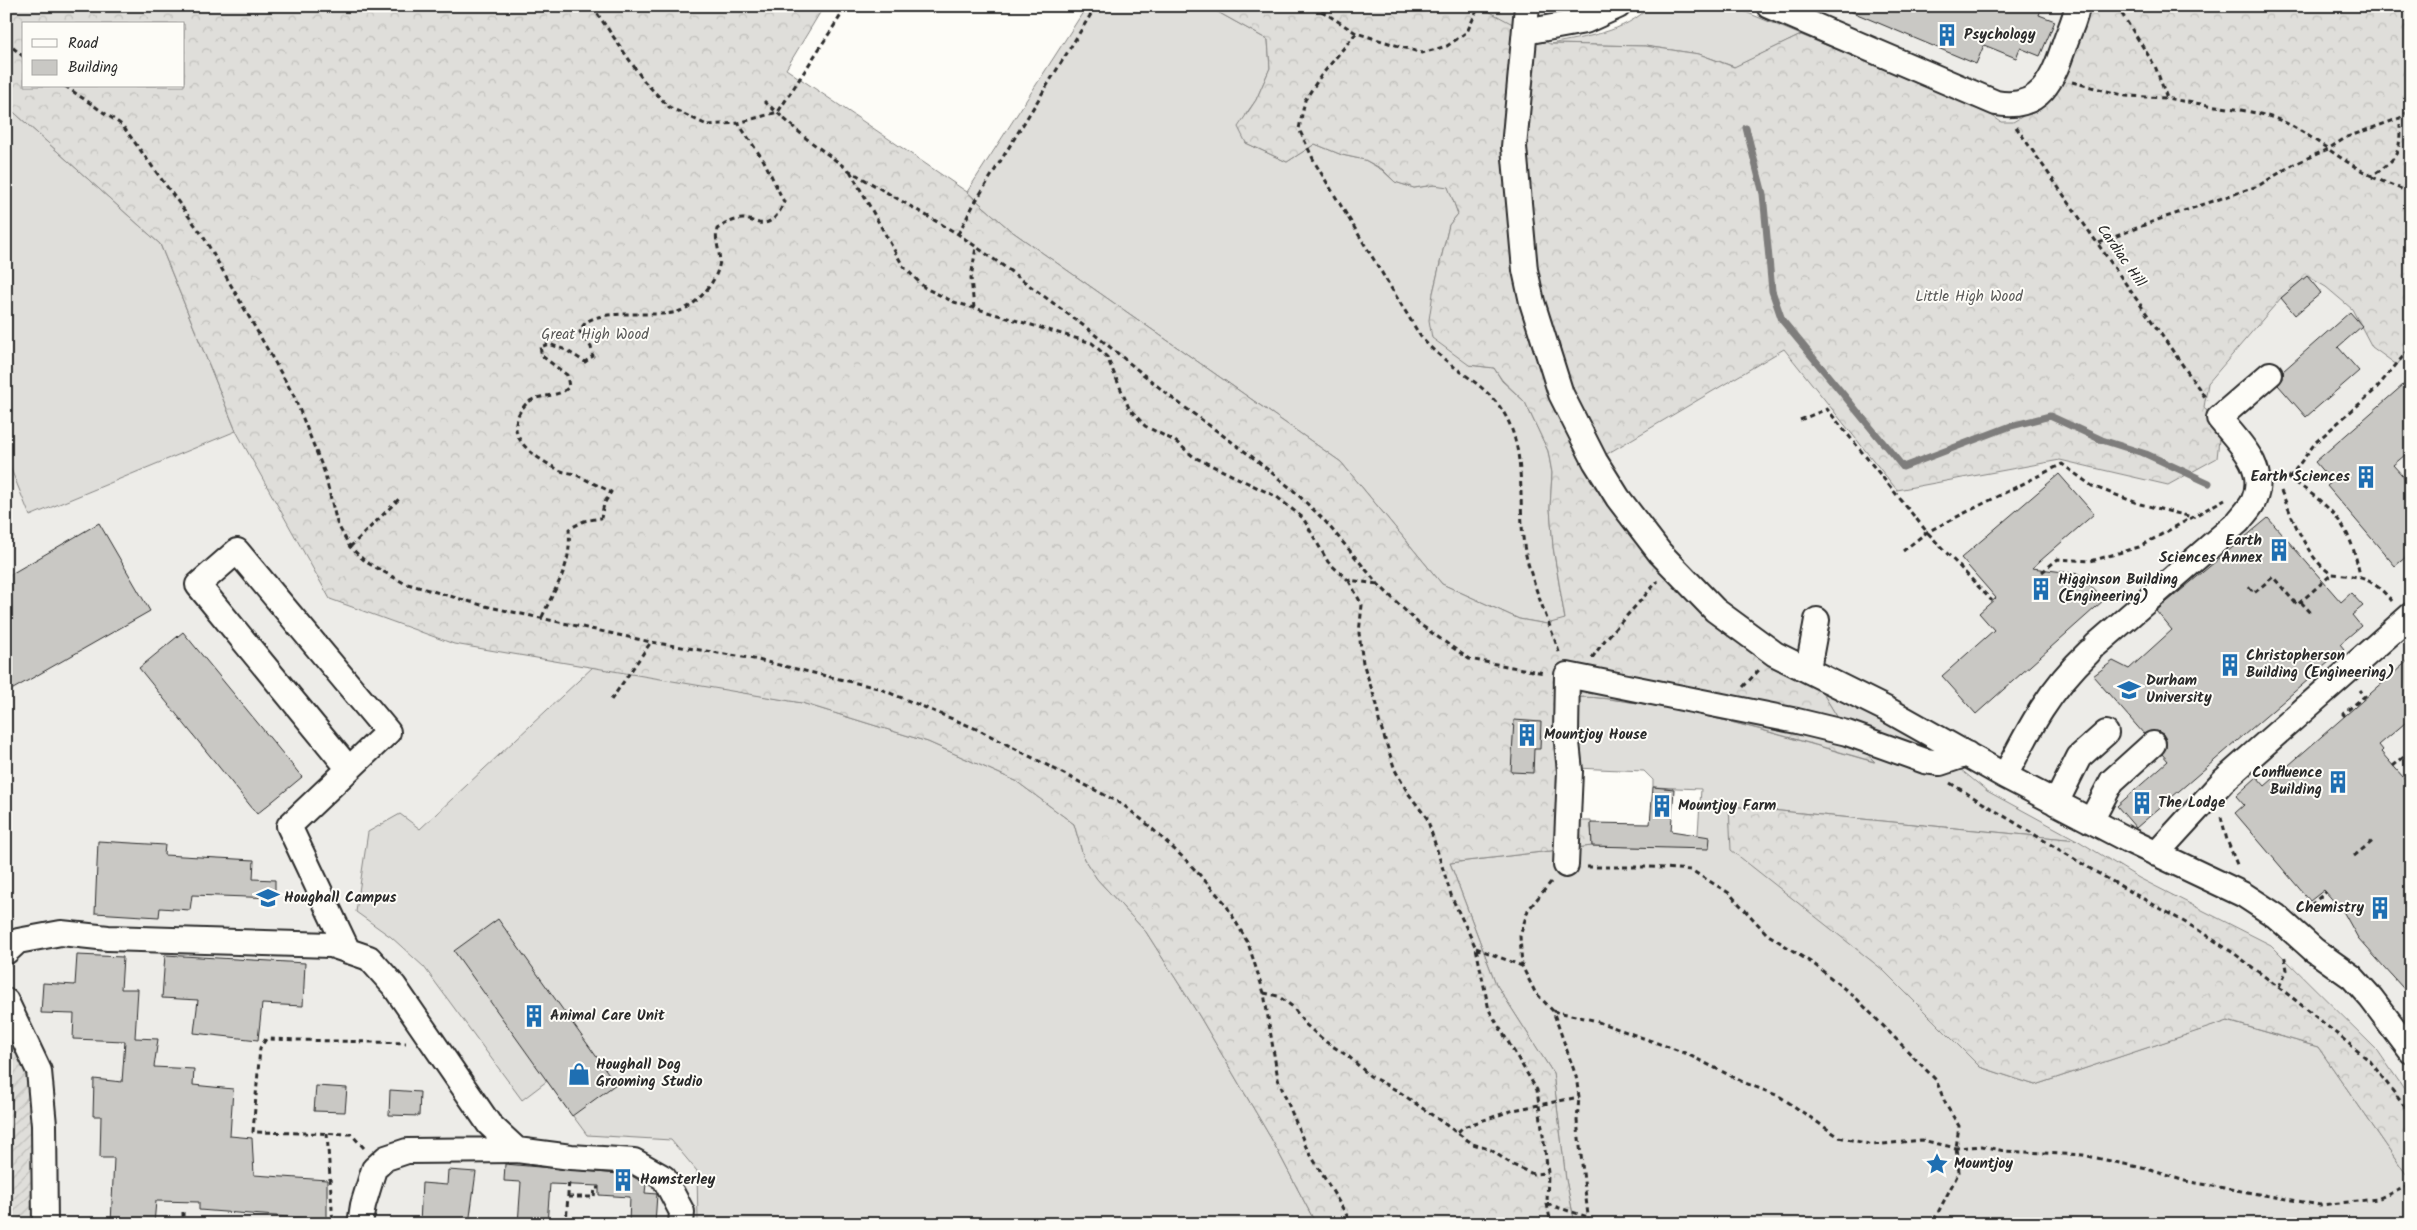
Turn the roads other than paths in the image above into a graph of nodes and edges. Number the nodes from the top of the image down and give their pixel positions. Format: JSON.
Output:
{"nodes":[{"id":1,"x":1527,"y":6,"type":"edge"},
{"id":2,"x":1618,"y":6,"type":"edge"},
{"id":3,"x":1769,"y":6,"type":"edge"},
{"id":4,"x":2077,"y":6,"type":"edge"},
{"id":5,"x":1525,"y":32,"type":"junction"},
{"id":6,"x":2270,"y":374,"type":"dead end"},
{"id":7,"x":2409,"y":617,"type":"edge"},
{"id":8,"x":1817,"y":620,"type":"dead end"},
{"id":9,"x":1808,"y":669,"type":"junction"},
{"id":10,"x":2106,"y":733,"type":"dead end"},
{"id":11,"x":2154,"y":744,"type":"dead end"},
{"id":12,"x":1967,"y":754,"type":"junction"},
{"id":13,"x":349,"y":770,"type":"junction"},
{"id":14,"x":2005,"y":776,"type":"junction"},
{"id":15,"x":2056,"y":803,"type":"junction"},
{"id":16,"x":2091,"y":821,"type":"junction"},
{"id":17,"x":2156,"y":854,"type":"junction"},
{"id":18,"x":1566,"y":865,"type":"road end"},
{"id":19,"x":348,"y":951,"type":"junction"},
{"id":20,"x":6,"y":952,"type":"edge"},
{"id":21,"x":6,"y":1001,"type":"edge"},
{"id":22,"x":2411,"y":1051,"type":"edge"},
{"id":23,"x":517,"y":1150,"type":"junction"},
{"id":24,"x":45,"y":1224,"type":"edge"},
{"id":25,"x":360,"y":1224,"type":"edge"},
{"id":26,"x":681,"y":1224,"type":"edge"}],
"edges":[{"from":1,"to":5,"type":"street"},
{"from":2,"to":5,"type":"street"},
{"from":3,"to":4,"type":"street"},
{"from":5,"to":9,"type":"street"},
{"from":6,"to":14,"type":"street"},
{"from":7,"to":17,"type":"street"},
{"from":8,"to":9,"type":"street"},
{"from":9,"to":12,"type":"street"},
{"from":10,"to":15,"type":"street"},
{"from":11,"to":16,"type":"street"},
{"from":12,"to":14,"type":"street"},
{"from":12,"to":18,"type":"street"},
{"from":13,"to":13,"type":"street"},
{"from":13,"to":19,"type":"street"},
{"from":14,"to":15,"type":"street"},
{"from":15,"to":16,"type":"street"},
{"from":16,"to":17,"type":"street"},
{"from":17,"to":22,"type":"street"},
{"from":19,"to":20,"type":"street"},
{"from":19,"to":23,"type":"street"},
{"from":21,"to":24,"type":"street"},
{"from":23,"to":25,"type":"street"},
{"from":23,"to":26,"type":"street"}]}
